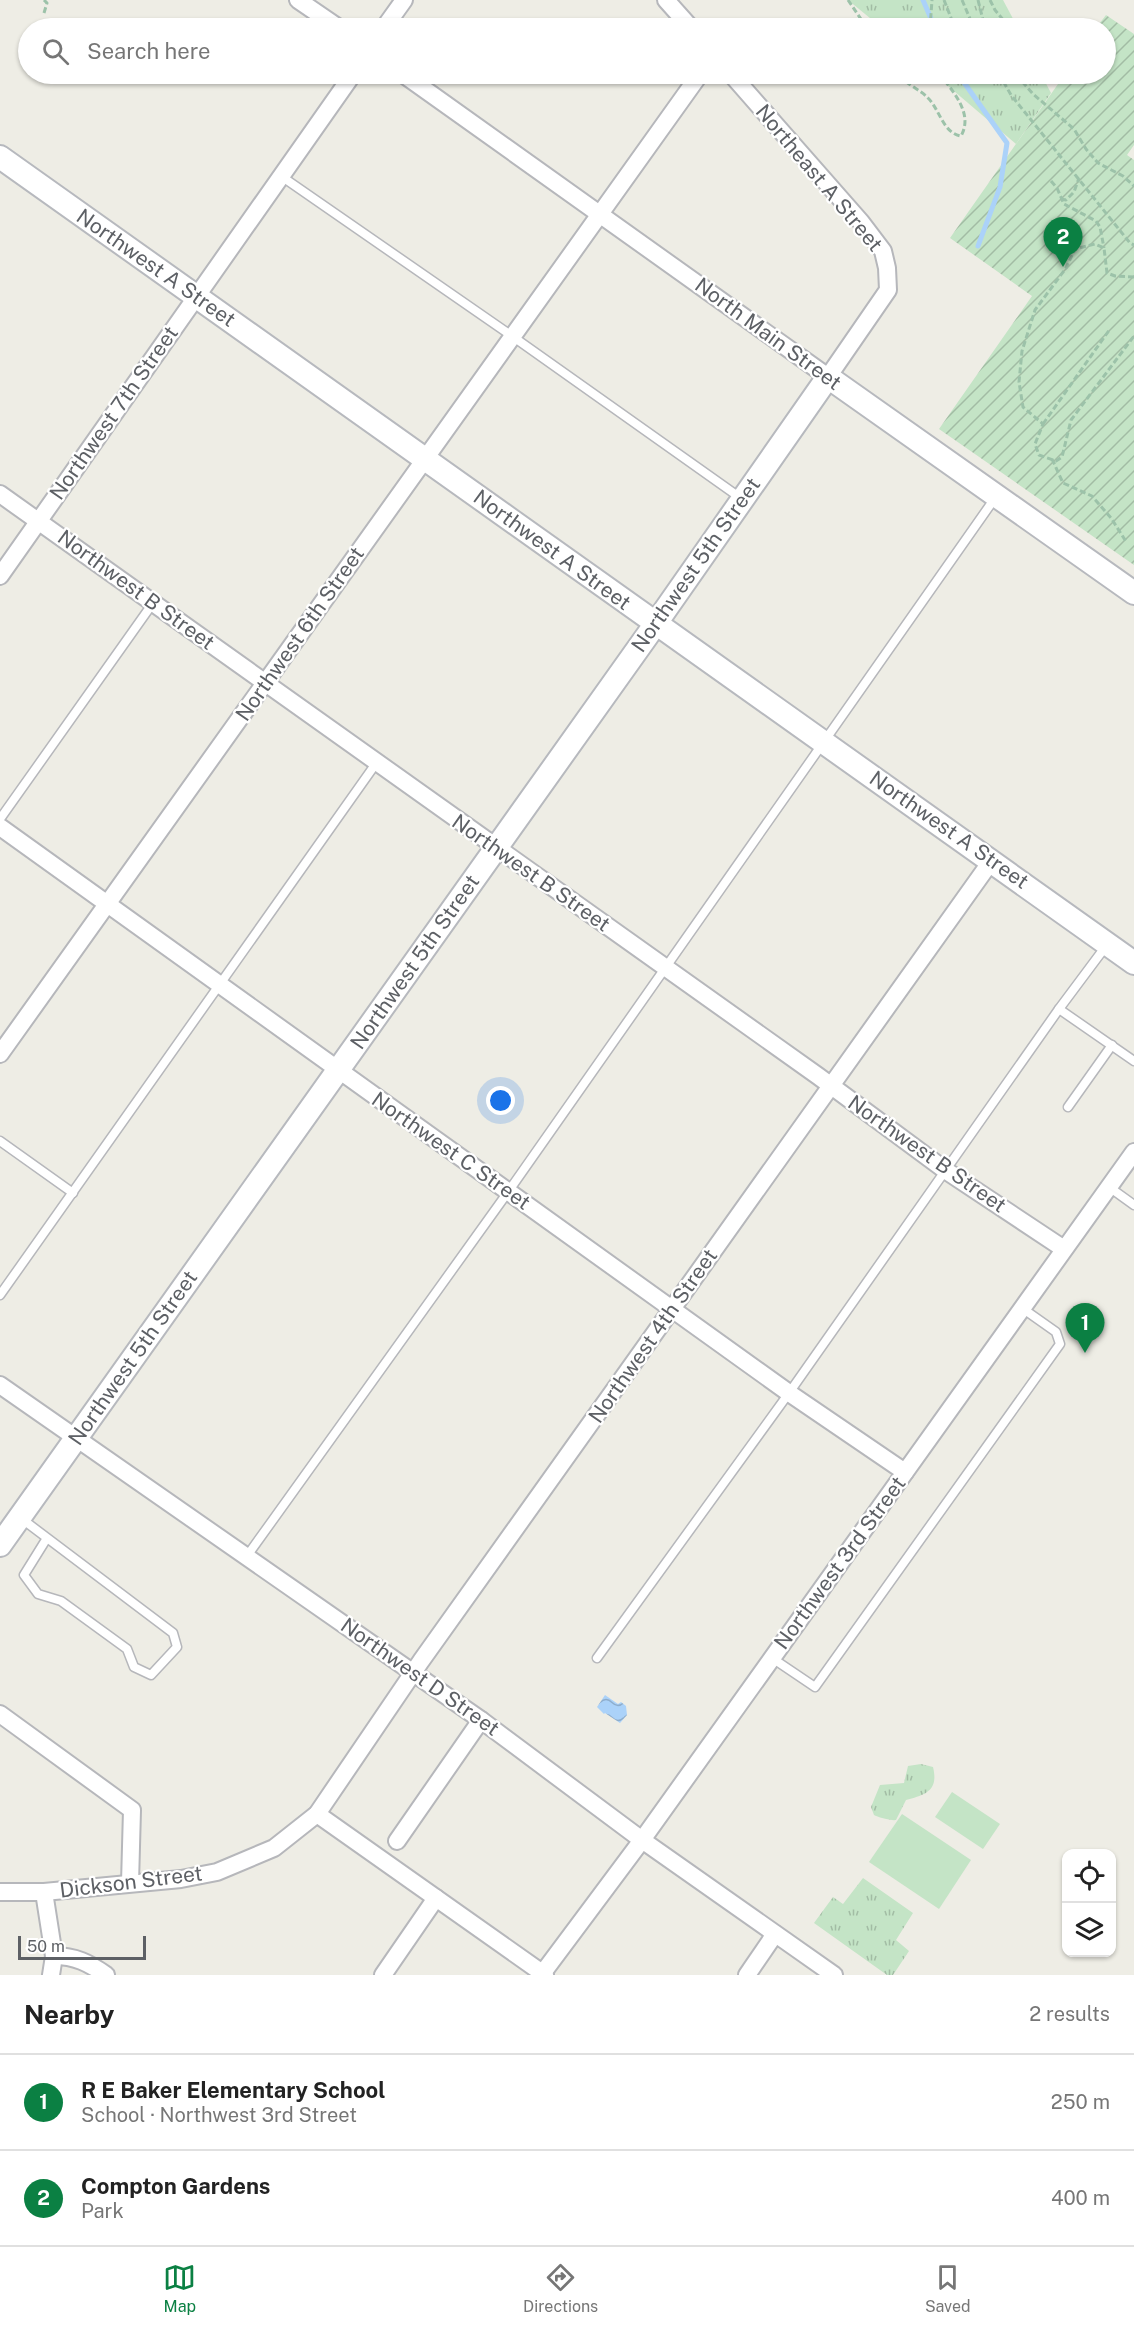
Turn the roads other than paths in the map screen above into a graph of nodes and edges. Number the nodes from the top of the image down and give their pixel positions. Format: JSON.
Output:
{"nodes":[{"id":1,"x":298,"y":0,"type":"edge"},
{"id":2,"x":405,"y":0,"type":"edge"},
{"id":3,"x":666,"y":0,"type":"edge"},
{"id":4,"x":324,"y":18,"type":"edge"},
{"id":5,"x":392,"y":18,"type":"edge"},
{"id":6,"x":682,"y":18,"type":"edge"},
{"id":7,"x":346,"y":84,"type":"edge"},
{"id":8,"x":417,"y":84,"type":"edge"},
{"id":9,"x":693,"y":84,"type":"edge"},
{"id":10,"x":740,"y":84,"type":"edge"},
{"id":11,"x":0,"y":157,"type":"edge"},
{"id":12,"x":281,"y":176,"type":"junction"},
{"id":13,"x":599,"y":214,"type":"junction"},
{"id":14,"x":197,"y":296,"type":"junction"},
{"id":15,"x":512,"y":336,"type":"junction"},
{"id":16,"x":828,"y":377,"type":"junction"},
{"id":17,"x":424,"y":458,"type":"junction"},
{"id":18,"x":0,"y":494,"type":"edge"},
{"id":19,"x":996,"y":496,"type":"junction"},
{"id":20,"x":742,"y":499,"type":"junction"},
{"id":21,"x":39,"y":521,"type":"junction"},
{"id":22,"x":0,"y":576,"type":"edge"},
{"id":23,"x":1134,"y":593,"type":"edge"},
{"id":24,"x":153,"y":603,"type":"junction"},
{"id":25,"x":656,"y":624,"type":"junction"},
{"id":26,"x":265,"y":682,"type":"junction"},
{"id":27,"x":824,"y":742,"type":"junction"},
{"id":28,"x":377,"y":762,"type":"junction"},
{"id":29,"x":0,"y":819,"type":"edge"},
{"id":30,"x":0,"y":827,"type":"edge"},
{"id":31,"x":496,"y":848,"type":"junction"},
{"id":32,"x":992,"y":861,"type":"junction"},
{"id":33,"x":108,"y":903,"type":"junction"},
{"id":34,"x":1107,"y":944,"type":"junction"},
{"id":35,"x":1134,"y":963,"type":"edge"},
{"id":36,"x":665,"y":968,"type":"junction"},
{"id":37,"x":220,"y":984,"type":"junction"},
{"id":38,"x":1059,"y":1009,"type":"junction"},
{"id":39,"x":1112,"y":1045,"type":"junction"},
{"id":40,"x":0,"y":1054,"type":"edge"},
{"id":41,"x":1134,"y":1061,"type":"edge"},
{"id":42,"x":338,"y":1070,"type":"junction"},
{"id":43,"x":830,"y":1085,"type":"junction"},
{"id":44,"x":1068,"y":1107,"type":"dead end"},
{"id":45,"x":0,"y":1141,"type":"edge"},
{"id":46,"x":1134,"y":1152,"type":"edge"},
{"id":47,"x":945,"y":1170,"type":"junction"},
{"id":48,"x":1108,"y":1187,"type":"junction"},
{"id":49,"x":508,"y":1192,"type":"junction"},
{"id":50,"x":72,"y":1193,"type":"junction"},
{"id":51,"x":1134,"y":1205,"type":"edge"},
{"id":52,"x":1064,"y":1250,"type":"junction"},
{"id":53,"x":0,"y":1295,"type":"edge"},
{"id":54,"x":1022,"y":1308,"type":"junction"},
{"id":55,"x":672,"y":1309,"type":"junction"},
{"id":56,"x":0,"y":1385,"type":"edge"},
{"id":57,"x":789,"y":1393,"type":"junction"},
{"id":58,"x":76,"y":1438,"type":"junction"},
{"id":59,"x":905,"y":1472,"type":"junction"},
{"id":60,"x":20,"y":1517,"type":"junction"},
{"id":61,"x":47,"y":1538,"type":"junction"},
{"id":62,"x":0,"y":1545,"type":"edge"},
{"id":63,"x":247,"y":1556,"type":"junction"},
{"id":64,"x":597,"y":1658,"type":"dead end"},
{"id":65,"x":772,"y":1658,"type":"junction"},
{"id":66,"x":414,"y":1672,"type":"junction"},
{"id":67,"x":0,"y":1714,"type":"edge"},
{"id":68,"x":481,"y":1720,"type":"junction"},
{"id":69,"x":317,"y":1814,"type":"junction"},
{"id":70,"x":642,"y":1840,"type":"junction"},
{"id":71,"x":396,"y":1841,"type":"dead end"},
{"id":72,"x":130,"y":1883,"type":"junction"},
{"id":73,"x":0,"y":1892,"type":"edge"},
{"id":74,"x":44,"y":1892,"type":"junction"},
{"id":75,"x":436,"y":1898,"type":"junction"},
{"id":76,"x":776,"y":1934,"type":"junction"},
{"id":77,"x":54,"y":1956,"type":"junction"},
{"id":78,"x":543,"y":1974,"type":"edge"},
{"id":79,"x":51,"y":1975,"type":"edge"},
{"id":80,"x":106,"y":1975,"type":"edge"},
{"id":81,"x":383,"y":1975,"type":"edge"},
{"id":82,"x":747,"y":1975,"type":"edge"},
{"id":83,"x":834,"y":1975,"type":"edge"}],
"edges":[{"from":1,"to":4,"type":"street"},
{"from":2,"to":5,"type":"street"},
{"from":3,"to":6,"type":"street"},
{"from":7,"to":12,"type":"street","name":"Northwest 7th Street"},
{"from":8,"to":13,"type":"street","name":"North Main Street"},
{"from":9,"to":13,"type":"street","name":"Northwest 6th Street"},
{"from":10,"to":16,"type":"street","name":"Northeast A Street"},
{"from":11,"to":14,"type":"street","name":"Northwest A Street"},
{"from":12,"to":14,"type":"street","name":"Northwest 7th Street"},
{"from":12,"to":15,"type":"lane"},
{"from":13,"to":15,"type":"street","name":"Northwest 6th Street"},
{"from":13,"to":16,"type":"street","name":"North Main Street"},
{"from":14,"to":17,"type":"street","name":"Northwest A Street"},
{"from":14,"to":21,"type":"street","name":"Northwest 7th Street"},
{"from":15,"to":17,"type":"street","name":"Northwest 6th Street"},
{"from":15,"to":20,"type":"lane"},
{"from":16,"to":19,"type":"street","name":"North Main Street"},
{"from":16,"to":20,"type":"street","name":"Northwest 5th Street"},
{"from":17,"to":25,"type":"street","name":"Northwest A Street"},
{"from":17,"to":26,"type":"street","name":"Northwest 6th Street"},
{"from":18,"to":21,"type":"street","name":"Northwest B Street"},
{"from":19,"to":23,"type":"street","name":"North Main Street"},
{"from":19,"to":27,"type":"lane"},
{"from":20,"to":25,"type":"street","name":"Northwest 5th Street"},
{"from":21,"to":22,"type":"street","name":"Northwest 7th Street"},
{"from":21,"to":24,"type":"street","name":"Northwest B Street"},
{"from":24,"to":26,"type":"street","name":"Northwest B Street"},
{"from":24,"to":29,"type":"lane"},
{"from":25,"to":27,"type":"street","name":"Northwest A Street"},
{"from":25,"to":31,"type":"street","name":"Northwest 5th Street"},
{"from":26,"to":28,"type":"street","name":"Northwest B Street"},
{"from":26,"to":33,"type":"street","name":"Northwest 6th Street"},
{"from":27,"to":32,"type":"street","name":"Northwest A Street"},
{"from":27,"to":36,"type":"lane"},
{"from":28,"to":31,"type":"street","name":"Northwest B Street"},
{"from":28,"to":37,"type":"lane"},
{"from":30,"to":33,"type":"street","name":"Northwest C Street"},
{"from":31,"to":36,"type":"street","name":"Northwest B Street"},
{"from":31,"to":42,"type":"street","name":"Northwest 5th Street"},
{"from":32,"to":34,"type":"street","name":"Northwest A Street"},
{"from":32,"to":43,"type":"street","name":"Northwest 4th Street"},
{"from":33,"to":37,"type":"street","name":"Northwest C Street"},
{"from":33,"to":40,"type":"street","name":"Northwest 6th Street"},
{"from":34,"to":35,"type":"street","name":"Northwest A Street"},
{"from":34,"to":38,"type":"lane"},
{"from":36,"to":43,"type":"street","name":"Northwest B Street"},
{"from":36,"to":49,"type":"lane"},
{"from":37,"to":42,"type":"street","name":"Northwest C Street"},
{"from":37,"to":50,"type":"lane"},
{"from":38,"to":39,"type":"lane"},
{"from":38,"to":47,"type":"lane"},
{"from":39,"to":41,"type":"lane"},
{"from":39,"to":44,"type":"lane"},
{"from":42,"to":49,"type":"street","name":"Northwest C Street"},
{"from":42,"to":58,"type":"street","name":"Northwest 5th Street"},
{"from":43,"to":47,"type":"street","name":"Northwest B Street"},
{"from":43,"to":55,"type":"street","name":"Northwest 4th Street"},
{"from":45,"to":50,"type":"lane"},
{"from":46,"to":48,"type":"street","name":"Northwest 3rd Street"},
{"from":47,"to":52,"type":"street","name":"Northwest B Street"},
{"from":47,"to":57,"type":"lane"},
{"from":48,"to":51,"type":"lane"},
{"from":48,"to":52,"type":"street","name":"Northwest 3rd Street"},
{"from":49,"to":55,"type":"street","name":"Northwest C Street"},
{"from":49,"to":63,"type":"lane"},
{"from":50,"to":53,"type":"lane"},
{"from":52,"to":54,"type":"street","name":"Northwest 3rd Street"},
{"from":54,"to":59,"type":"street","name":"Northwest 3rd Street"},
{"from":54,"to":65,"type":"lane"},
{"from":55,"to":57,"type":"street","name":"Northwest C Street"},
{"from":55,"to":66,"type":"street","name":"Northwest 4th Street"},
{"from":56,"to":58,"type":"street","name":"Northwest D Street"},
{"from":57,"to":59,"type":"street","name":"Northwest C Street"},
{"from":57,"to":64,"type":"lane"},
{"from":58,"to":60,"type":"street","name":"Northwest 5th Street"},
{"from":58,"to":63,"type":"street","name":"Northwest D Street"},
{"from":59,"to":65,"type":"street","name":"Northwest 3rd Street"},
{"from":60,"to":61,"type":"lane"},
{"from":60,"to":62,"type":"street","name":"Northwest 5th Street"},
{"from":61,"to":61,"type":"lane"},
{"from":63,"to":66,"type":"street","name":"Northwest D Street"},
{"from":65,"to":70,"type":"street","name":"Northwest 3rd Street"},
{"from":66,"to":68,"type":"street","name":"Northwest D Street"},
{"from":66,"to":69,"type":"street","name":"Northwest 4th Street"},
{"from":67,"to":72,"type":"street"},
{"from":68,"to":70,"type":"street","name":"Northwest D Street"},
{"from":68,"to":71,"type":"street"},
{"from":69,"to":72,"type":"street","name":"Dickson Street"},
{"from":69,"to":75,"type":"street"},
{"from":70,"to":76,"type":"street","name":"Northwest D Street"},
{"from":70,"to":78,"type":"street","name":"Northwest 3rd Street"},
{"from":72,"to":74,"type":"street","name":"Dickson Street"},
{"from":73,"to":74,"type":"street","name":"Dickson Street"},
{"from":74,"to":77,"type":"street"},
{"from":75,"to":78,"type":"street"},
{"from":75,"to":81,"type":"street"},
{"from":76,"to":82,"type":"street"},
{"from":76,"to":83,"type":"street","name":"Northwest D Street"},
{"from":77,"to":79,"type":"street"},
{"from":77,"to":80,"type":"street"}]}
